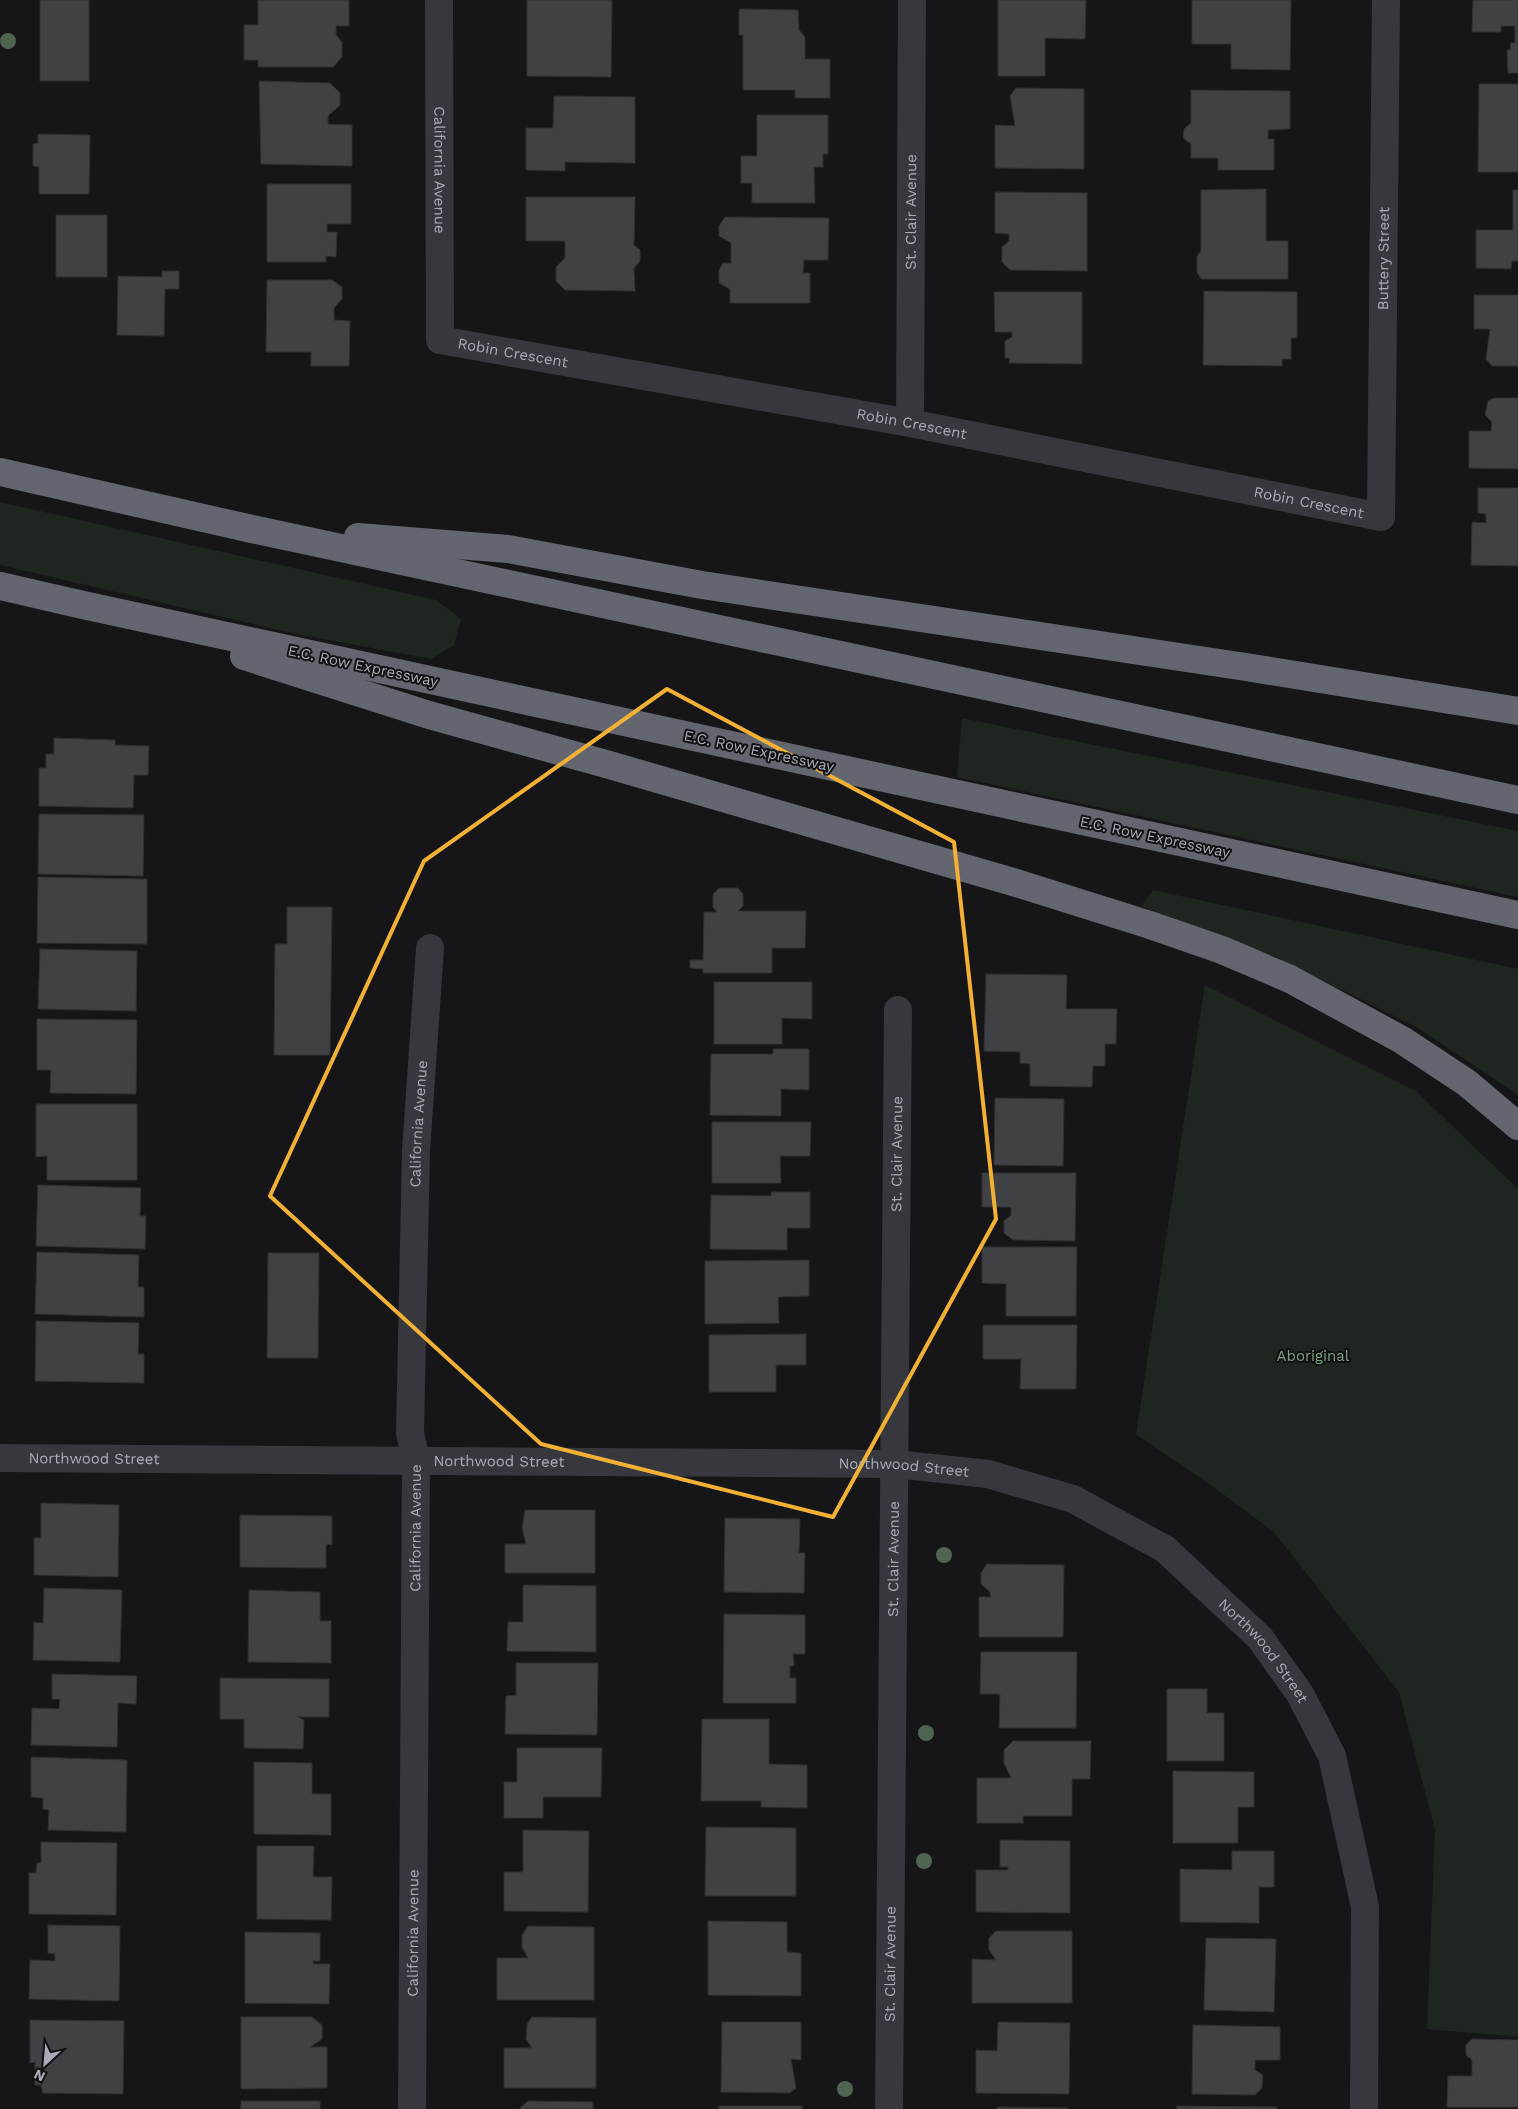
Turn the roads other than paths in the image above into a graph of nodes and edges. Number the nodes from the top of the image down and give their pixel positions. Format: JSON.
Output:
{"nodes":[{"id":1,"x":439,"y":0,"type":"edge"},
{"id":2,"x":912,"y":0,"type":"edge"},
{"id":3,"x":1386,"y":0,"type":"edge"},
{"id":4,"x":440,"y":340,"type":"joint"},
{"id":5,"x":910,"y":423,"type":"junction"},
{"id":6,"x":0,"y":472,"type":"edge"},
{"id":7,"x":1381,"y":518,"type":"joint"},
{"id":8,"x":252,"y":529,"type":"junction"},
{"id":9,"x":0,"y":586,"type":"edge"},
{"id":10,"x":83,"y":606,"type":"junction"},
{"id":11,"x":1518,"y":711,"type":"edge"},
{"id":12,"x":1518,"y":800,"type":"edge"},
{"id":13,"x":1518,"y":915,"type":"edge"},
{"id":14,"x":430,"y":948,"type":"dead end"},
{"id":15,"x":898,"y":1010,"type":"dead end"},
{"id":16,"x":1518,"y":1126,"type":"edge"},
{"id":17,"x":0,"y":1458,"type":"edge"},
{"id":18,"x":416,"y":1460,"type":"junction"},
{"id":19,"x":895,"y":1464,"type":"junction"},
{"id":20,"x":412,"y":2109,"type":"edge"},
{"id":21,"x":889,"y":2109,"type":"edge"},
{"id":22,"x":1364,"y":2109,"type":"edge"}],
"edges":[{"from":1,"to":4,"type":"street","name":"California Avenue"},
{"from":2,"to":5,"type":"street","name":"St. Clair Avenue"},
{"from":3,"to":7,"type":"street","name":"Buttery Street"},
{"from":4,"to":5,"type":"street","name":"Robin Crescent"},
{"from":5,"to":7,"type":"street","name":"Robin Crescent"},
{"from":6,"to":8,"type":"highway"},
{"from":8,"to":11,"type":"highway"},
{"from":8,"to":12,"type":"highway"},
{"from":9,"to":10,"type":"highway","name":"E.C. Row Expressway"},
{"from":10,"to":13,"type":"highway","name":"E.C. Row Expressway"},
{"from":10,"to":16,"type":"highway"},
{"from":14,"to":18,"type":"street","name":"California Avenue"},
{"from":15,"to":19,"type":"street","name":"St. Clair Avenue"},
{"from":17,"to":18,"type":"street","name":"Northwood Street"},
{"from":18,"to":19,"type":"street","name":"Northwood Street"},
{"from":18,"to":20,"type":"street","name":"California Avenue"},
{"from":19,"to":21,"type":"street","name":"St. Clair Avenue"},
{"from":19,"to":22,"type":"street","name":"Northwood Street"}]}
